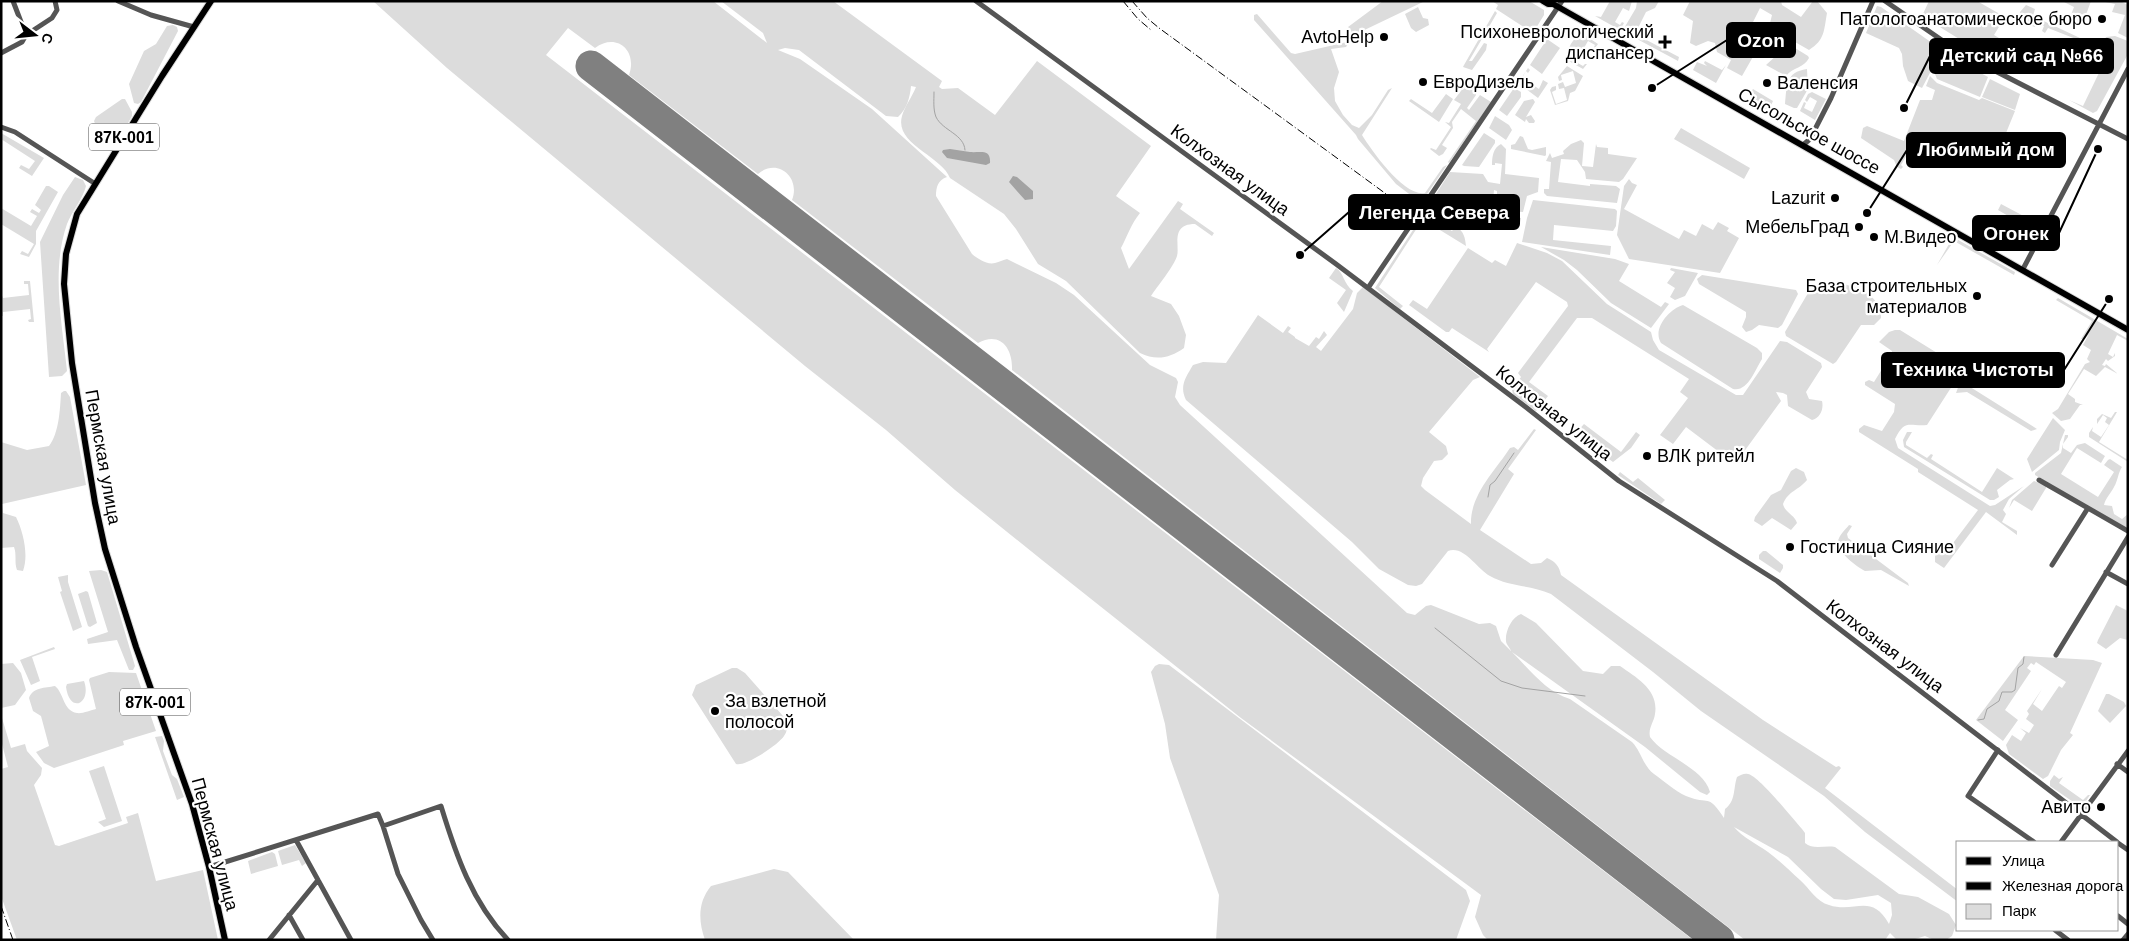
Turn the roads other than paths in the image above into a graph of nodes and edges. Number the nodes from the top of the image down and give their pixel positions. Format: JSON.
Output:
{"nodes":[{"id":1,"x":14,"y":1,"type":"edge"},
{"id":2,"x":55,"y":1,"type":"edge"},
{"id":3,"x":118,"y":1,"type":"edge"},
{"id":4,"x":211,"y":1,"type":"edge"},
{"id":5,"x":976,"y":1,"type":"edge"},
{"id":6,"x":1543,"y":1,"type":"edge"},
{"id":7,"x":1873,"y":1,"type":"edge"},
{"id":8,"x":1885,"y":1,"type":"edge"},
{"id":9,"x":1556,"y":3,"type":"edge"},
{"id":10,"x":194,"y":27,"type":"junction"},
{"id":11,"x":26,"y":36,"type":"junction"},
{"id":12,"x":1,"y":53,"type":"edge"},
{"id":13,"x":2128,"y":69,"type":"edge"},
{"id":14,"x":2099,"y":124,"type":"junction"},
{"id":15,"x":1,"y":127,"type":"edge"},
{"id":16,"x":2128,"y":139,"type":"edge"},
{"id":17,"x":1802,"y":145,"type":"junction"},
{"id":18,"x":94,"y":183,"type":"junction"},
{"id":19,"x":2023,"y":269,"type":"junction"},
{"id":20,"x":1368,"y":288,"type":"junction"},
{"id":21,"x":2128,"y":330,"type":"edge"},
{"id":22,"x":2039,"y":480,"type":"dead end"},
{"id":23,"x":2088,"y":508,"type":"junction"},
{"id":24,"x":2128,"y":531,"type":"edge"},
{"id":25,"x":2128,"y":537,"type":"edge"},
{"id":26,"x":2052,"y":565,"type":"dead end"},
{"id":27,"x":2106,"y":572,"type":"junction"},
{"id":28,"x":2128,"y":584,"type":"edge"},
{"id":29,"x":2056,"y":655,"type":"dead end"},
{"id":30,"x":1998,"y":750,"type":"junction"},
{"id":31,"x":2128,"y":751,"type":"edge"},
{"id":32,"x":2117,"y":764,"type":"junction"},
{"id":33,"x":2128,"y":772,"type":"edge"},
{"id":34,"x":2082,"y":814,"type":"junction"},
{"id":35,"x":383,"y":826,"type":"junction"},
{"id":36,"x":296,"y":840,"type":"junction"},
{"id":37,"x":2033,"y":841,"type":"edge"},
{"id":38,"x":2062,"y":841,"type":"edge"},
{"id":39,"x":2117,"y":841,"type":"edge"},
{"id":40,"x":209,"y":867,"type":"junction"},
{"id":41,"x":318,"y":880,"type":"junction"},
{"id":42,"x":289,"y":915,"type":"junction"},
{"id":43,"x":2056,"y":931,"type":"edge"},
{"id":44,"x":2128,"y":934,"type":"edge"},
{"id":45,"x":225,"y":940,"type":"edge"},
{"id":46,"x":269,"y":940,"type":"edge"},
{"id":47,"x":302,"y":940,"type":"edge"},
{"id":48,"x":351,"y":940,"type":"edge"},
{"id":49,"x":434,"y":940,"type":"edge"},
{"id":50,"x":508,"y":940,"type":"edge"},
{"id":51,"x":2068,"y":940,"type":"edge"},
{"id":52,"x":2123,"y":940,"type":"edge"}],
"edges":[{"from":1,"to":11,"type":"street"},
{"from":2,"to":11,"type":"street"},
{"from":3,"to":10,"type":"street"},
{"from":4,"to":10,"type":"main road","name":"Пермская улица","number":"87К-001"},
{"from":5,"to":20,"type":"street","name":"Колхозная улица"},
{"from":6,"to":9,"type":"main road","name":"Сысольское шоссе"},
{"from":7,"to":17,"type":"street"},
{"from":8,"to":14,"type":"street"},
{"from":9,"to":17,"type":"main road","name":"Сысольское шоссе"},
{"from":9,"to":20,"type":"street"},
{"from":10,"to":18,"type":"main road","name":"Пермская улица","number":"87К-001"},
{"from":11,"to":12,"type":"street"},
{"from":13,"to":14,"type":"street"},
{"from":14,"to":16,"type":"street"},
{"from":14,"to":19,"type":"street"},
{"from":15,"to":18,"type":"street"},
{"from":17,"to":19,"type":"main road","name":"Сысольское шоссе"},
{"from":18,"to":40,"type":"main road","name":"Пермская улица","number":"87К-001"},
{"from":19,"to":21,"type":"main road","name":"Сысольское шоссе"},
{"from":20,"to":30,"type":"street","name":"Колхозная улица"},
{"from":22,"to":23,"type":"street"},
{"from":23,"to":24,"type":"street"},
{"from":23,"to":26,"type":"street"},
{"from":25,"to":27,"type":"street"},
{"from":27,"to":28,"type":"street"},
{"from":27,"to":29,"type":"street"},
{"from":30,"to":34,"type":"street","name":"Колхозная улица"},
{"from":30,"to":37,"type":"street"},
{"from":31,"to":32,"type":"street"},
{"from":32,"to":33,"type":"street"},
{"from":32,"to":34,"type":"street"},
{"from":34,"to":38,"type":"street"},
{"from":34,"to":39,"type":"street","name":"Колхозная улица"},
{"from":35,"to":36,"type":"street"},
{"from":35,"to":49,"type":"street"},
{"from":35,"to":50,"type":"street"},
{"from":36,"to":40,"type":"street"},
{"from":36,"to":41,"type":"street"},
{"from":40,"to":45,"type":"main road","name":"Пермская улица","number":"87К-001"},
{"from":41,"to":42,"type":"street"},
{"from":41,"to":48,"type":"street"},
{"from":42,"to":46,"type":"street"},
{"from":42,"to":47,"type":"street"},
{"from":43,"to":51,"type":"street"},
{"from":44,"to":52,"type":"street"}]}
